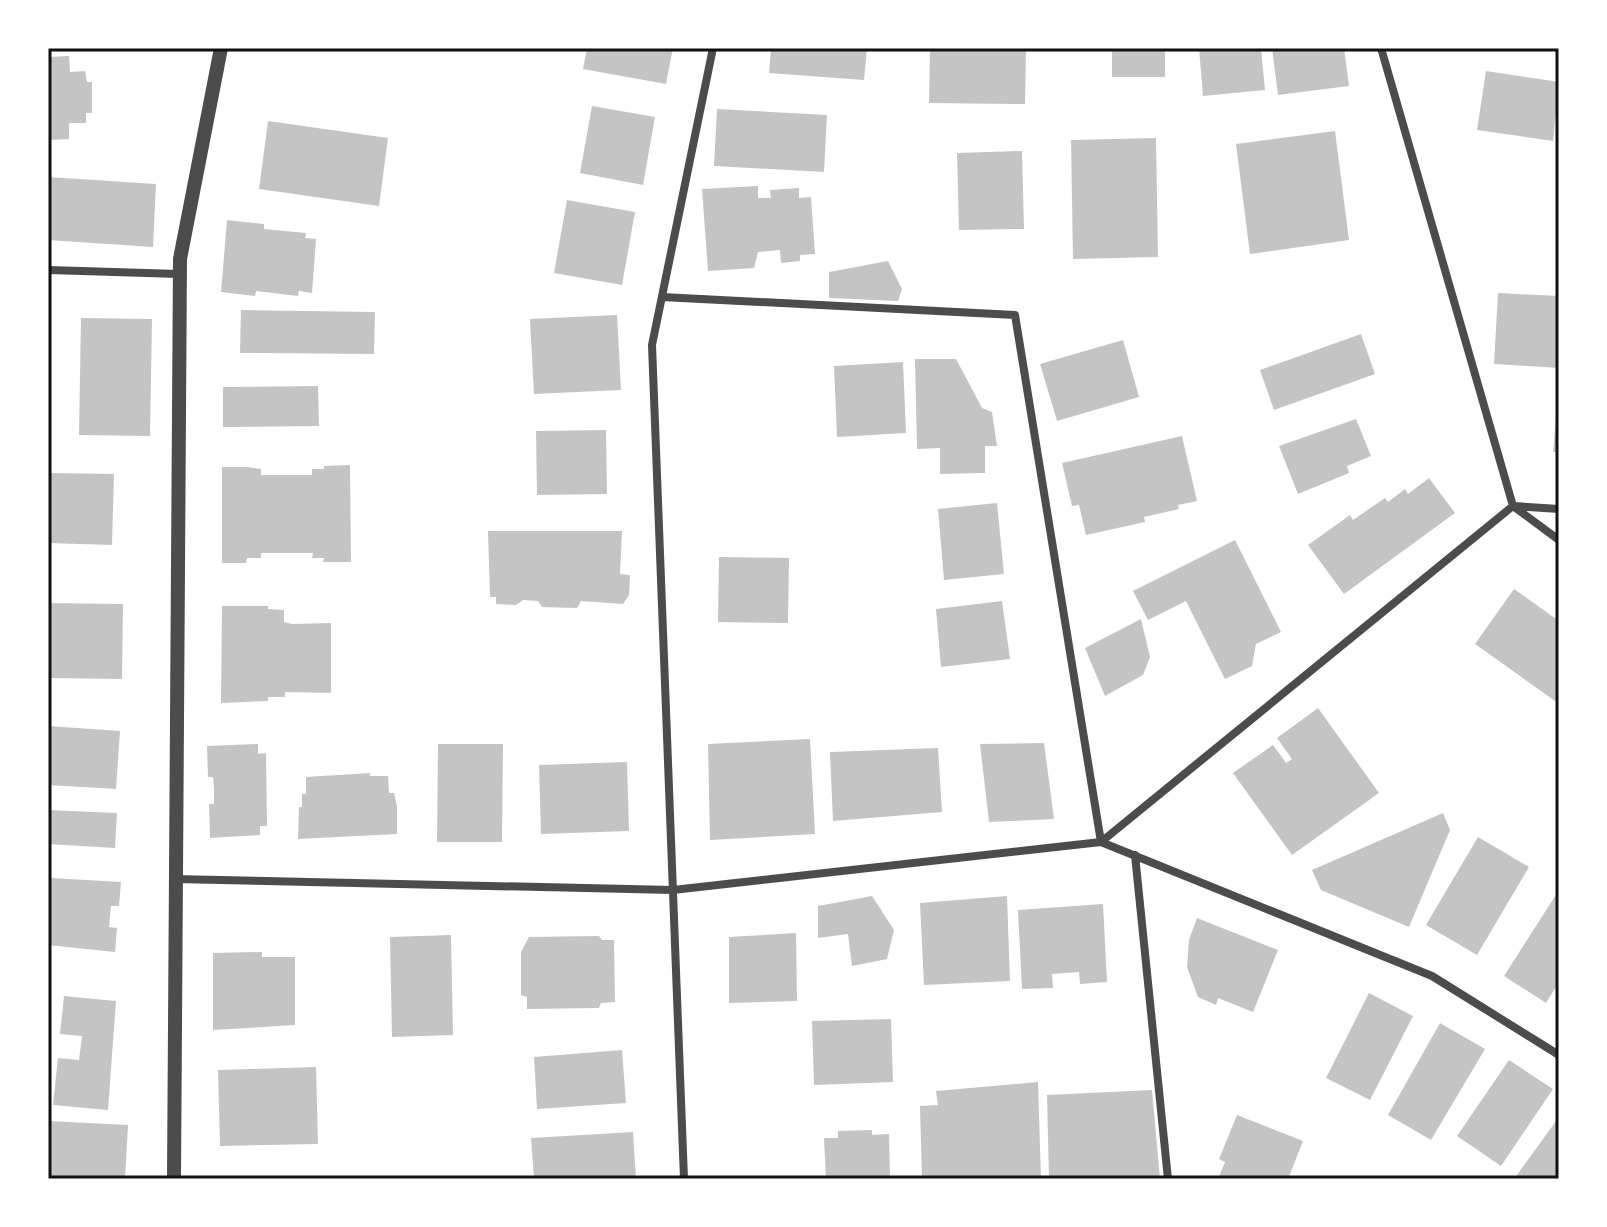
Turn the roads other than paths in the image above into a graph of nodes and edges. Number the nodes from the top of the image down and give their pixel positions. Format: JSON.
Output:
{"nodes":[{"id":1,"x":221,"y":48,"type":"edge"},
{"id":2,"x":713,"y":48,"type":"edge"},
{"id":3,"x":1381,"y":48,"type":"edge"},
{"id":4,"x":48,"y":270,"type":"edge"},
{"id":5,"x":179,"y":274,"type":"junction"},
{"id":6,"x":662,"y":297,"type":"junction"},
{"id":7,"x":1513,"y":506,"type":"junction"},
{"id":8,"x":1559,"y":509,"type":"edge"},
{"id":9,"x":1559,"y":540,"type":"edge"},
{"id":10,"x":1101,"y":842,"type":"junction"},
{"id":11,"x":1135,"y":855,"type":"junction"},
{"id":12,"x":173,"y":879,"type":"junction"},
{"id":13,"x":673,"y":890,"type":"junction"},
{"id":14,"x":1559,"y":1055,"type":"edge"},
{"id":15,"x":174,"y":1179,"type":"edge"},
{"id":16,"x":684,"y":1179,"type":"edge"},
{"id":17,"x":1168,"y":1179,"type":"edge"}],
"edges":[{"from":1,"to":5,"type":"street"},
{"from":2,"to":6,"type":"street"},
{"from":3,"to":7,"type":"street"},
{"from":4,"to":5,"type":"street"},
{"from":5,"to":12,"type":"street"},
{"from":6,"to":10,"type":"street"},
{"from":6,"to":13,"type":"street"},
{"from":7,"to":8,"type":"street"},
{"from":7,"to":9,"type":"street"},
{"from":7,"to":10,"type":"street"},
{"from":10,"to":11,"type":"street"},
{"from":10,"to":13,"type":"street"},
{"from":11,"to":14,"type":"street"},
{"from":11,"to":17,"type":"street"},
{"from":12,"to":13,"type":"street"},
{"from":12,"to":15,"type":"street"},
{"from":13,"to":16,"type":"street"}]}
